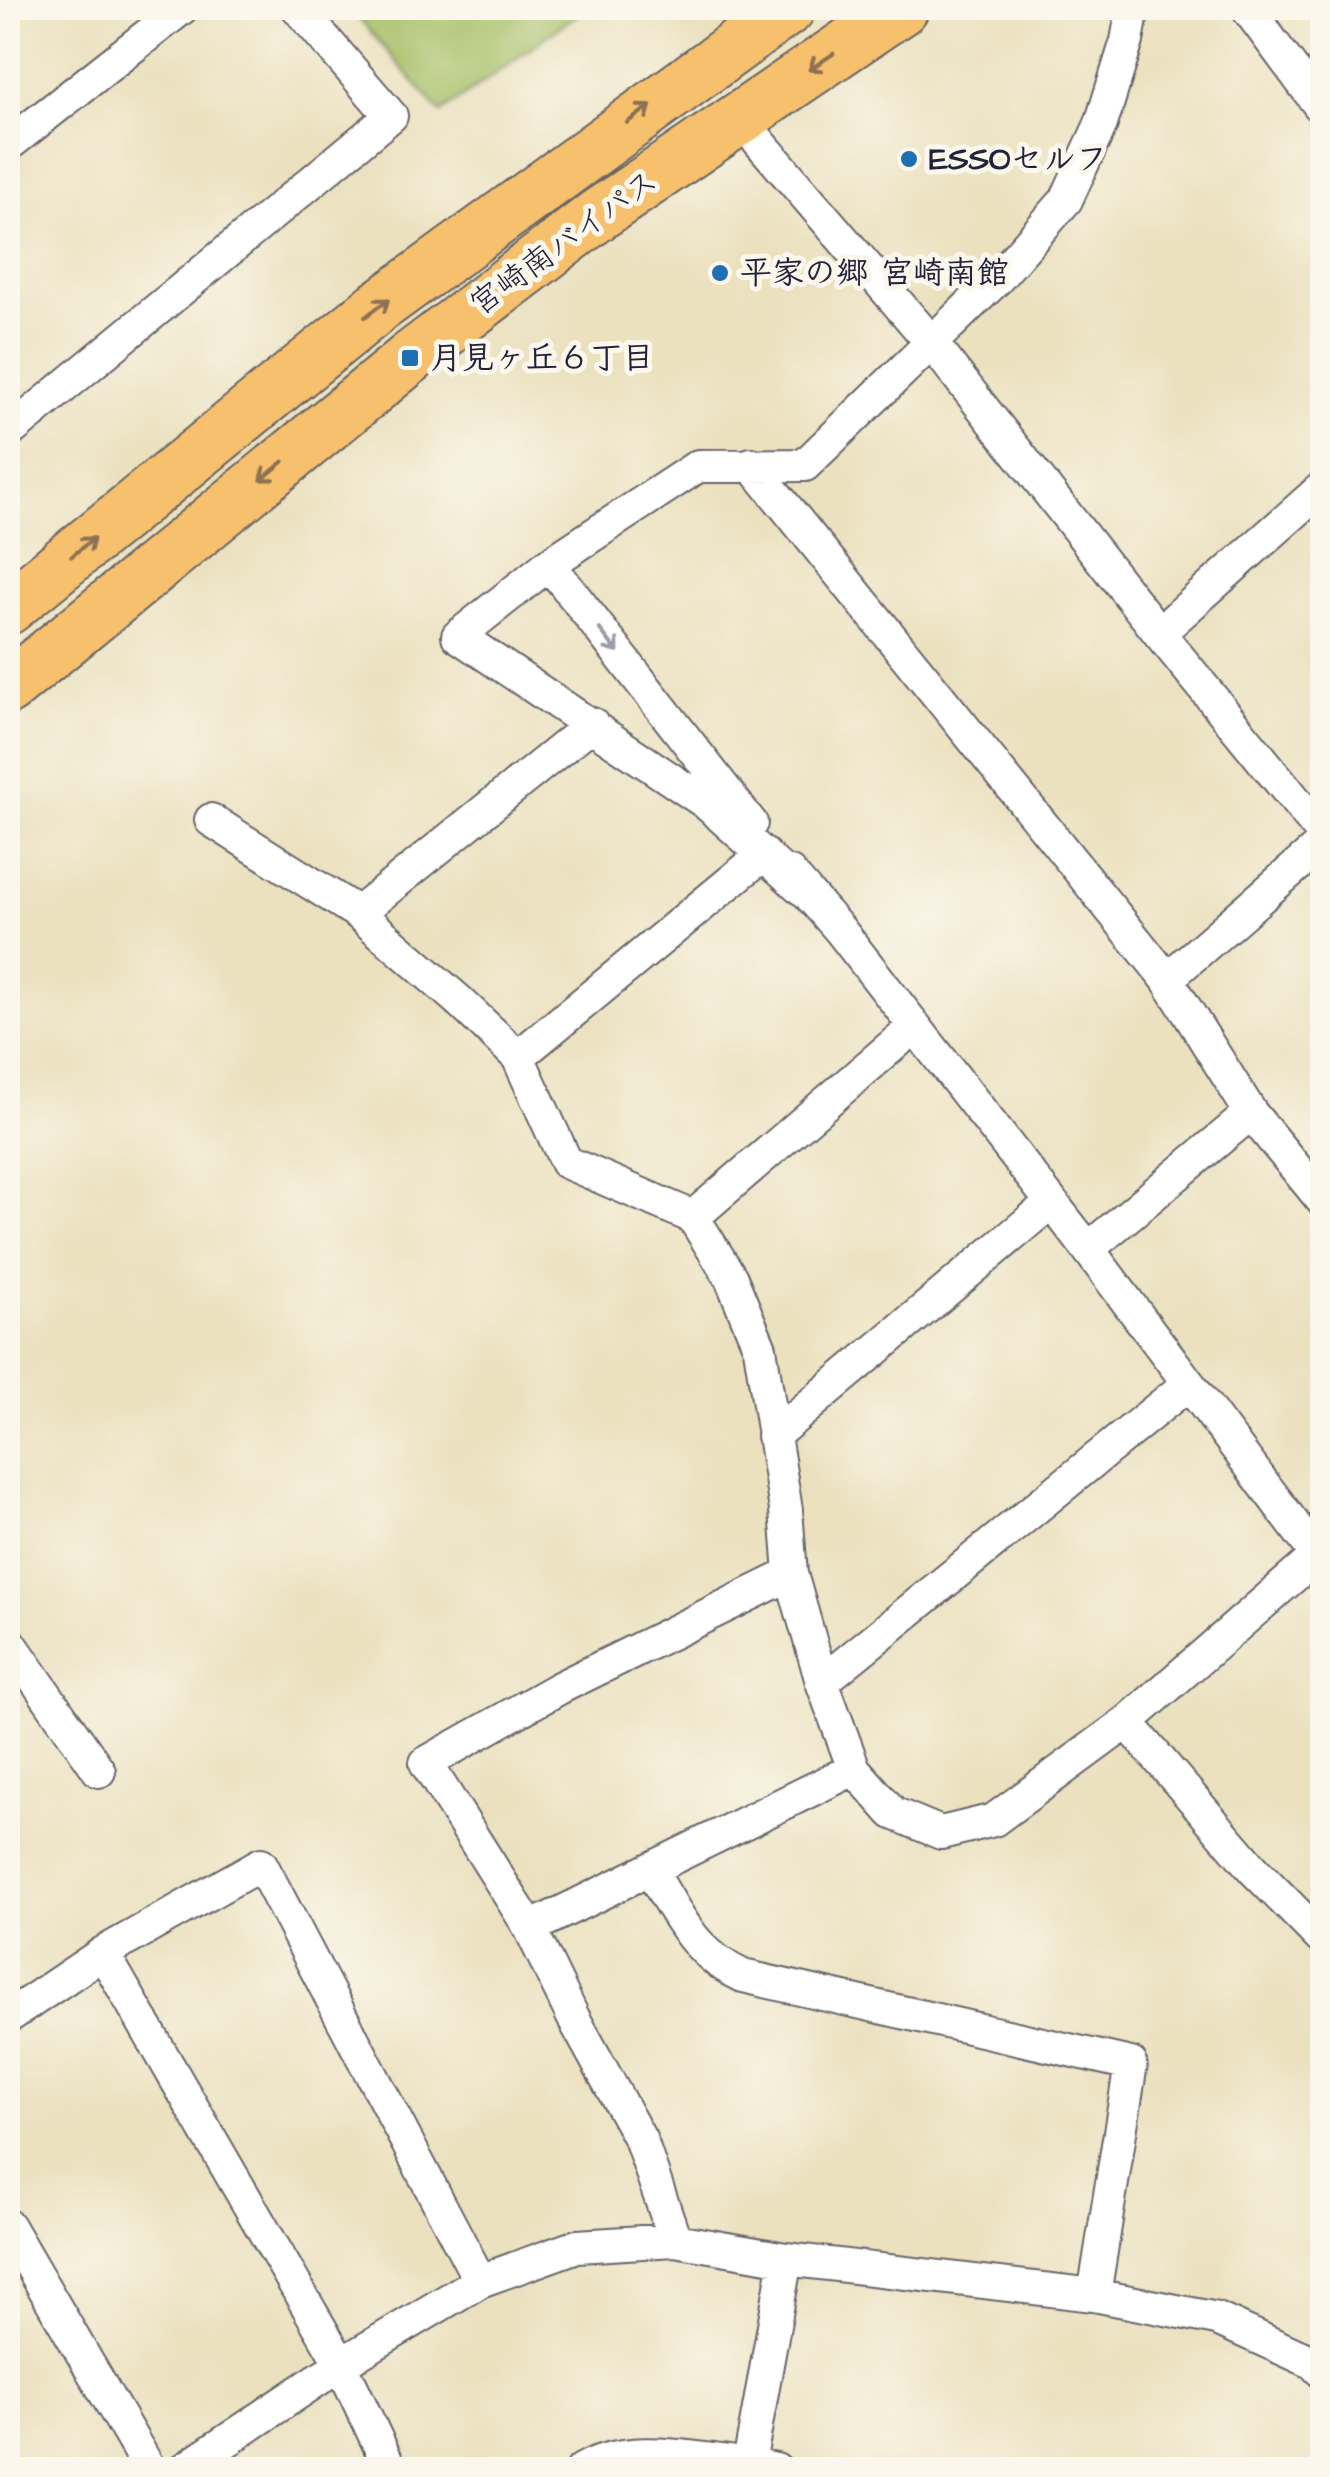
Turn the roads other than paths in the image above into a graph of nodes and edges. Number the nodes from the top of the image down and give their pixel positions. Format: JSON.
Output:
{"nodes":[{"id":1,"x":182,"y":8,"type":"edge"},
{"id":2,"x":298,"y":8,"type":"edge"},
{"id":3,"x":788,"y":8,"type":"edge"},
{"id":4,"x":902,"y":8,"type":"edge"},
{"id":5,"x":1133,"y":8,"type":"edge"},
{"id":6,"x":1247,"y":8,"type":"edge"},
{"id":7,"x":1322,"y":108,"type":"edge"},
{"id":8,"x":739,"y":118,"type":"junction"},
{"id":9,"x":8,"y":143,"type":"edge"},
{"id":10,"x":931,"y":342,"type":"junction"},
{"id":11,"x":8,"y":433,"type":"edge"},
{"id":12,"x":751,"y":464,"type":"junction"},
{"id":13,"x":1322,"y":488,"type":"edge"},
{"id":14,"x":548,"y":564,"type":"junction"},
{"id":15,"x":8,"y":608,"type":"edge"},
{"id":16,"x":1159,"y":633,"type":"junction"},
{"id":17,"x":8,"y":688,"type":"edge"},
{"id":18,"x":592,"y":724,"type":"junction"},
{"id":19,"x":210,"y":820,"type":"dead end"},
{"id":20,"x":1322,"y":833,"type":"edge"},
{"id":21,"x":1322,"y":844,"type":"edge"},
{"id":22,"x":764,"y":854,"type":"junction"},
{"id":23,"x":802,"y":889,"type":"junction"},
{"id":24,"x":358,"y":913,"type":"junction"},
{"id":25,"x":1167,"y":979,"type":"junction"},
{"id":26,"x":914,"y":1026,"type":"junction"},
{"id":27,"x":518,"y":1057,"type":"junction"},
{"id":28,"x":1251,"y":1113,"type":"junction"},
{"id":29,"x":1322,"y":1200,"type":"edge"},
{"id":30,"x":1051,"y":1202,"type":"junction"},
{"id":31,"x":693,"y":1218,"type":"junction"},
{"id":32,"x":1088,"y":1248,"type":"junction"},
{"id":33,"x":1188,"y":1384,"type":"junction"},
{"id":34,"x":773,"y":1436,"type":"junction"},
{"id":35,"x":1320,"y":1559,"type":"edge"},
{"id":36,"x":791,"y":1574,"type":"junction"},
{"id":37,"x":8,"y":1640,"type":"edge"},
{"id":38,"x":822,"y":1682,"type":"junction"},
{"id":39,"x":1128,"y":1722,"type":"junction"},
{"id":40,"x":854,"y":1769,"type":"junction"},
{"id":41,"x":99,"y":1771,"type":"dead end"},
{"id":42,"x":650,"y":1870,"type":"junction"},
{"id":43,"x":530,"y":1928,"type":"junction"},
{"id":44,"x":1322,"y":1938,"type":"edge"},
{"id":45,"x":103,"y":1953,"type":"junction"},
{"id":46,"x":8,"y":2017,"type":"edge"},
{"id":47,"x":8,"y":2226,"type":"edge"},
{"id":48,"x":675,"y":2240,"type":"junction"},
{"id":49,"x":786,"y":2260,"type":"junction"},
{"id":50,"x":480,"y":2281,"type":"junction"},
{"id":51,"x":1094,"y":2295,"type":"junction"},
{"id":52,"x":1319,"y":2363,"type":"edge"},
{"id":53,"x":341,"y":2364,"type":"junction"},
{"id":54,"x":763,"y":2467,"type":"edge"},
{"id":55,"x":150,"y":2470,"type":"edge"},
{"id":56,"x":184,"y":2470,"type":"edge"},
{"id":57,"x":391,"y":2470,"type":"edge"},
{"id":58,"x":582,"y":2470,"type":"edge"}],
"edges":[{"from":1,"to":9,"type":"street"},
{"from":2,"to":11,"type":"street"},
{"from":15,"to":3,"type":"highway","name":"宮崎南バイパス","one_way":true},
{"from":4,"to":8,"type":"highway","name":"宮崎南バイパス","one_way":true},
{"from":5,"to":10,"type":"street"},
{"from":6,"to":7,"type":"street"},
{"from":8,"to":10,"type":"street"},
{"from":8,"to":17,"type":"highway","name":"宮崎南バイパス","one_way":true},
{"from":10,"to":12,"type":"street"},
{"from":10,"to":16,"type":"street"},
{"from":12,"to":14,"type":"street"},
{"from":12,"to":25,"type":"street"},
{"from":13,"to":16,"type":"street"},
{"from":14,"to":18,"type":"street"},
{"from":14,"to":23,"type":"street","one_way":true},
{"from":16,"to":20,"type":"street"},
{"from":18,"to":22,"type":"street"},
{"from":18,"to":24,"type":"street"},
{"from":19,"to":24,"type":"street"},
{"from":21,"to":25,"type":"street"},
{"from":22,"to":23,"type":"street"},
{"from":22,"to":27,"type":"street"},
{"from":23,"to":26,"type":"street"},
{"from":24,"to":27,"type":"street"},
{"from":25,"to":28,"type":"street"},
{"from":26,"to":30,"type":"street"},
{"from":26,"to":31,"type":"street"},
{"from":27,"to":31,"type":"street"},
{"from":28,"to":29,"type":"street"},
{"from":28,"to":32,"type":"street"},
{"from":30,"to":32,"type":"street"},
{"from":30,"to":34,"type":"street"},
{"from":31,"to":34,"type":"street"},
{"from":32,"to":33,"type":"street"},
{"from":33,"to":35,"type":"street"},
{"from":33,"to":38,"type":"street"},
{"from":34,"to":36,"type":"street"},
{"from":35,"to":39,"type":"street"},
{"from":36,"to":38,"type":"street"},
{"from":36,"to":43,"type":"street"},
{"from":37,"to":41,"type":"street"},
{"from":38,"to":40,"type":"street"},
{"from":39,"to":40,"type":"street"},
{"from":39,"to":44,"type":"street"},
{"from":40,"to":42,"type":"street"},
{"from":42,"to":43,"type":"street"},
{"from":42,"to":51,"type":"street"},
{"from":43,"to":48,"type":"street"},
{"from":45,"to":46,"type":"street"},
{"from":45,"to":50,"type":"street"},
{"from":45,"to":53,"type":"street"},
{"from":47,"to":55,"type":"street"},
{"from":48,"to":49,"type":"street"},
{"from":48,"to":50,"type":"street"},
{"from":49,"to":51,"type":"street"},
{"from":49,"to":54,"type":"street"},
{"from":50,"to":53,"type":"street"},
{"from":51,"to":52,"type":"street"},
{"from":53,"to":56,"type":"street"},
{"from":53,"to":57,"type":"street"},
{"from":54,"to":58,"type":"street"}]}
